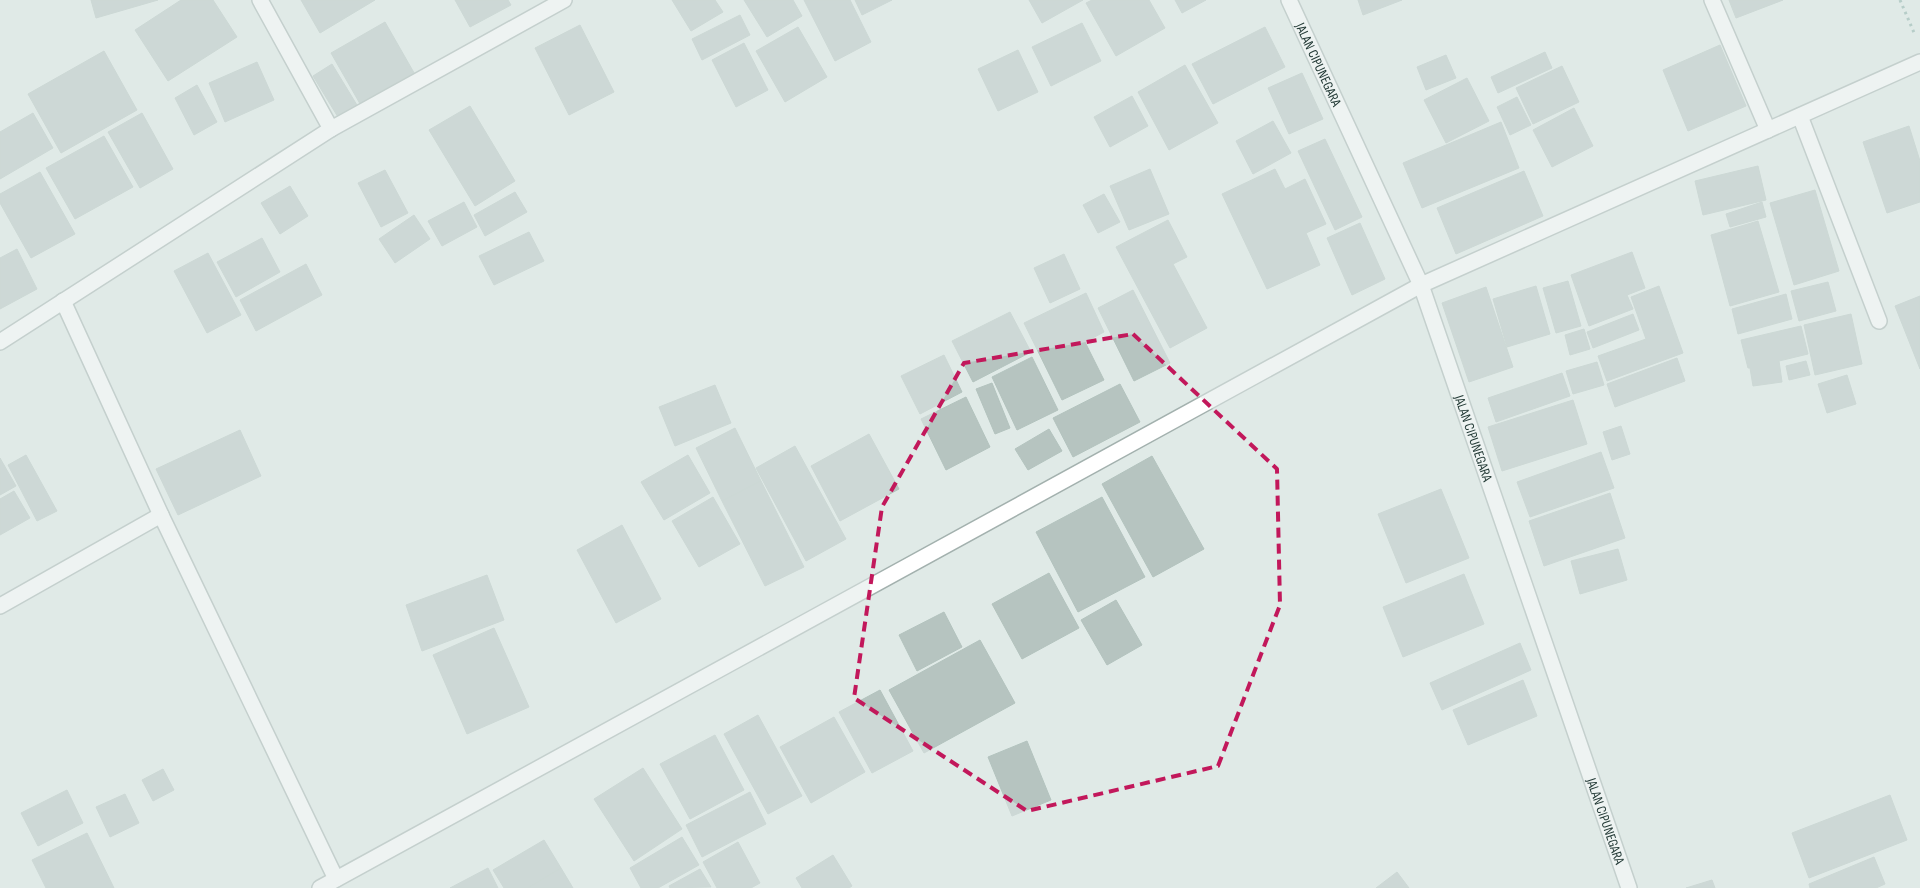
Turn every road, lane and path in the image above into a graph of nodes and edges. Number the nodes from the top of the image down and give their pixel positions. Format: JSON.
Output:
{"nodes":[{"id":1,"x":260,"y":0,"type":"edge"},
{"id":2,"x":564,"y":0,"type":"edge"},
{"id":3,"x":1289,"y":0,"type":"edge"},
{"id":4,"x":1712,"y":0,"type":"edge"},
{"id":5,"x":1900,"y":0,"type":"edge"},
{"id":6,"x":1917,"y":39,"type":"dead end"},
{"id":7,"x":1920,"y":62,"type":"edge"},
{"id":8,"x":1800,"y":116,"type":"junction"},
{"id":9,"x":331,"y":129,"type":"junction"},
{"id":10,"x":1768,"y":130,"type":"junction"},
{"id":11,"x":1421,"y":285,"type":"junction"},
{"id":12,"x":62,"y":301,"type":"junction"},
{"id":13,"x":1879,"y":320,"type":"dead end"},
{"id":14,"x":0,"y":342,"type":"edge"},
{"id":15,"x":161,"y":515,"type":"junction"},
{"id":16,"x":0,"y":606,"type":"edge"},
{"id":17,"x":336,"y":879,"type":"junction"},
{"id":18,"x":320,"y":888,"type":"edge"},
{"id":19,"x":1629,"y":888,"type":"edge"}],
"edges":[{"from":1,"to":9,"type":"street"},
{"from":2,"to":9,"type":"street"},
{"from":3,"to":11,"type":"street","name":"JALAN CIPUNEGARA"},
{"from":4,"to":10,"type":"street"},
{"from":5,"to":6,"type":"path"},
{"from":7,"to":8,"type":"street"},
{"from":8,"to":10,"type":"street"},
{"from":8,"to":13,"type":"street"},
{"from":9,"to":12,"type":"street"},
{"from":10,"to":11,"type":"street"},
{"from":11,"to":17,"type":"street"},
{"from":11,"to":19,"type":"street","name":"JALAN CIPUNEGARA"},
{"from":12,"to":14,"type":"street"},
{"from":12,"to":15,"type":"street"},
{"from":15,"to":16,"type":"street"},
{"from":15,"to":17,"type":"street"},
{"from":17,"to":18,"type":"street"}]}
